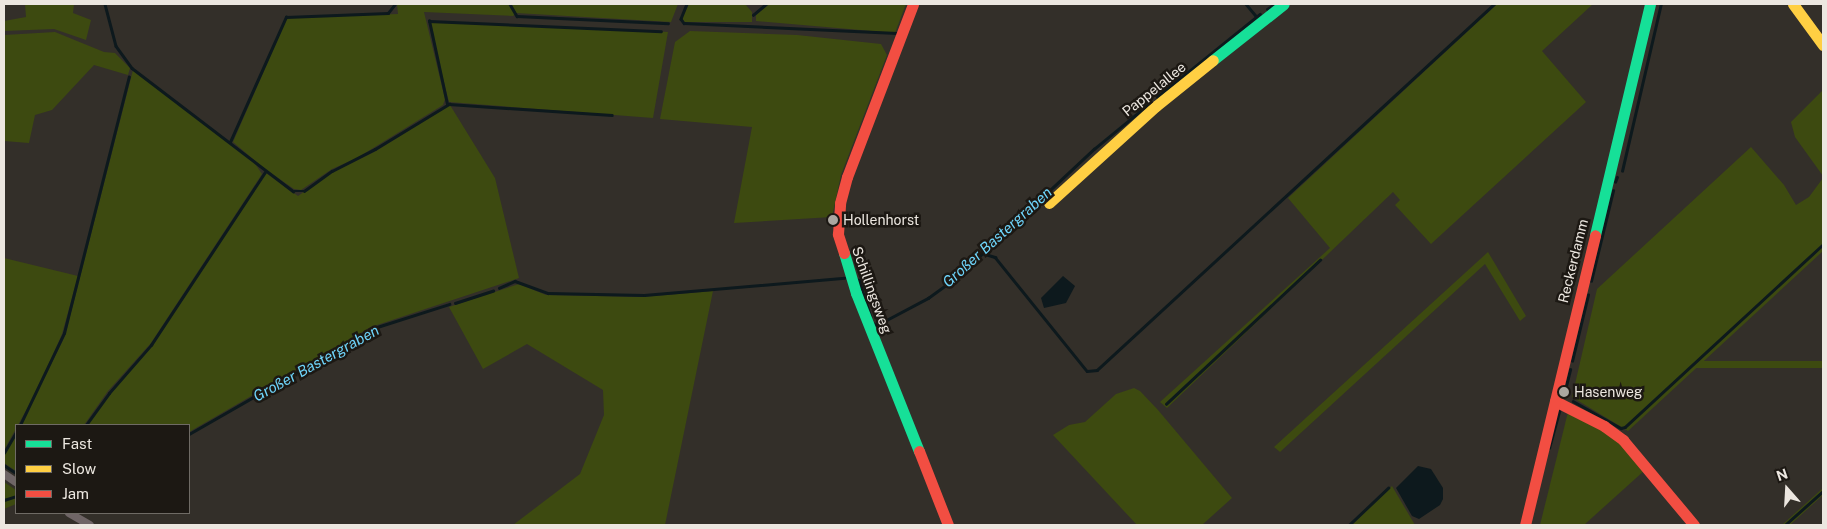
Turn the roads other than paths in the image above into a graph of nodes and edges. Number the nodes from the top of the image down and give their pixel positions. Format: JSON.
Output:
{"nodes":[{"id":1,"x":913,"y":4,"type":"edge"},
{"id":2,"x":1284,"y":4,"type":"edge"},
{"id":3,"x":1650,"y":4,"type":"edge"},
{"id":4,"x":1793,"y":4,"type":"edge"},
{"id":5,"x":1823,"y":45,"type":"edge"},
{"id":6,"x":1049,"y":203,"type":"dead end"},
{"id":7,"x":1555,"y":400,"type":"junction"},
{"id":8,"x":4,"y":474,"type":"edge"},
{"id":9,"x":15,"y":481,"type":"edge"},
{"id":10,"x":71,"y":514,"type":"edge"},
{"id":11,"x":90,"y":525,"type":"edge"},
{"id":12,"x":948,"y":525,"type":"edge"},
{"id":13,"x":1525,"y":525,"type":"edge"},
{"id":14,"x":1694,"y":525,"type":"edge"}],
"edges":[{"from":1,"to":12,"type":"street","name":"Schillingsweg"},
{"from":2,"to":6,"type":"street","name":"Pappelallee"},
{"from":3,"to":7,"type":"street","name":"Reckerdamm"},
{"from":4,"to":5,"type":"street"},
{"from":7,"to":13,"type":"street","name":"Reckerdamm"},
{"from":7,"to":14,"type":"street"},
{"from":8,"to":9,"type":"street"},
{"from":10,"to":11,"type":"street"}]}
